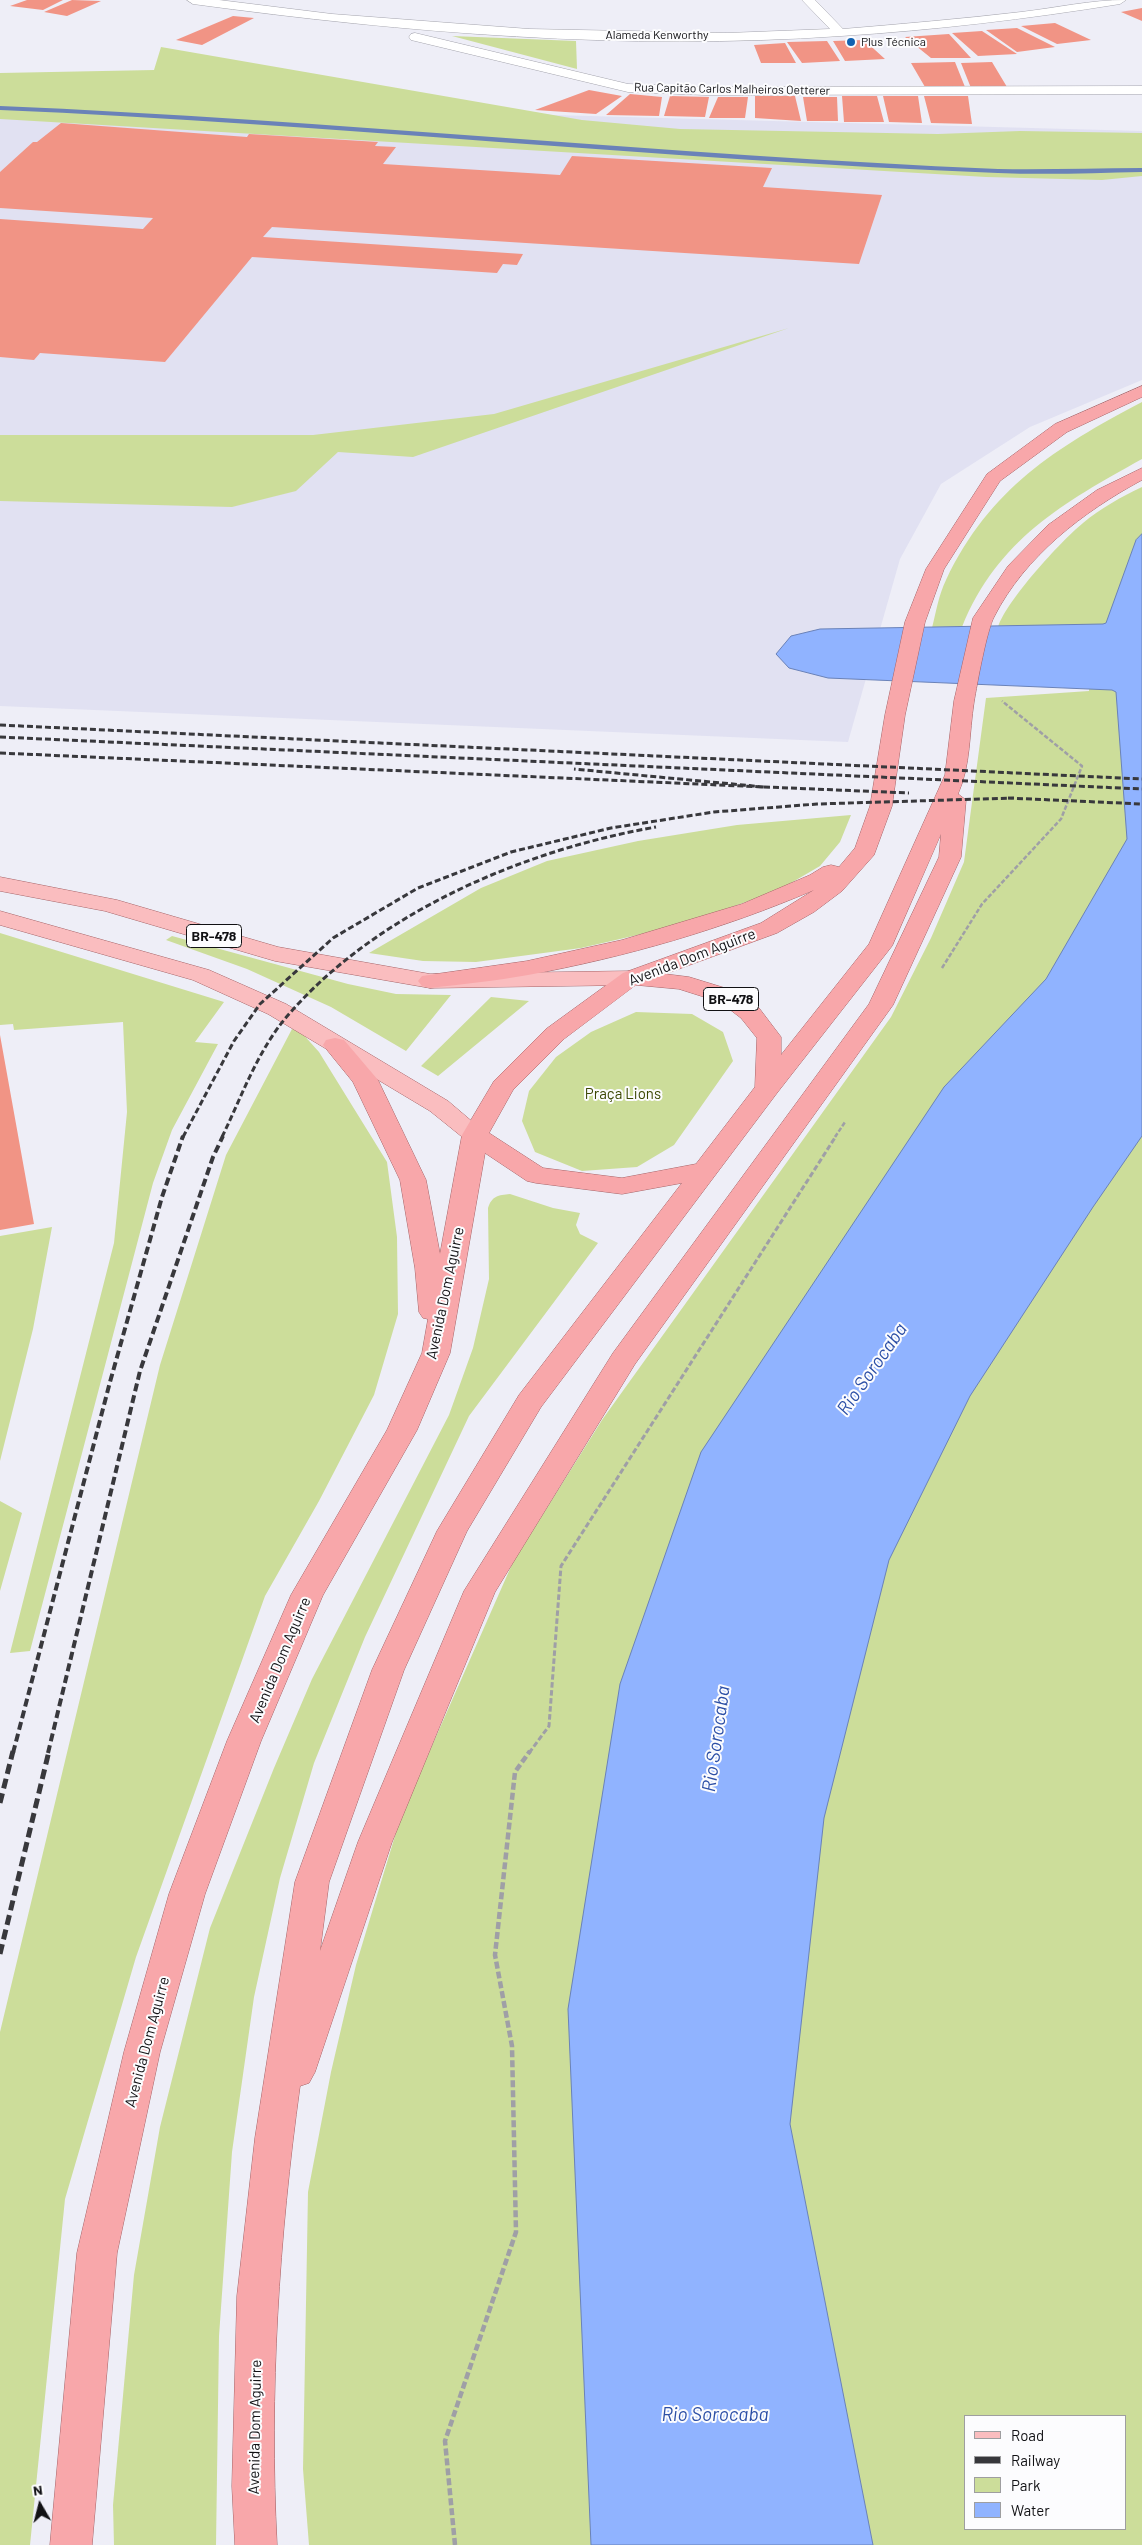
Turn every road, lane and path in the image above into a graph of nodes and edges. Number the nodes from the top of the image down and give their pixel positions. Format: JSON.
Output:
{"nodes":[{"id":1,"x":192,"y":0,"type":"edge"},
{"id":2,"x":808,"y":0,"type":"edge"},
{"id":3,"x":1120,"y":0,"type":"edge"},
{"id":4,"x":225,"y":2,"type":"edge"},
{"id":5,"x":331,"y":18,"type":"junction"},
{"id":6,"x":468,"y":28,"type":"junction"},
{"id":7,"x":840,"y":33,"type":"junction"},
{"id":8,"x":428,"y":40,"type":"junction"},
{"id":9,"x":1142,"y":90,"type":"edge"},
{"id":10,"x":1142,"y":390,"type":"edge"},
{"id":11,"x":1142,"y":473,"type":"edge"},
{"id":12,"x":996,"y":696,"type":"dead end"},
{"id":13,"x":956,"y":775,"type":"junction"},
{"id":14,"x":866,"y":850,"type":"junction"},
{"id":15,"x":0,"y":884,"type":"edge"},
{"id":16,"x":0,"y":918,"type":"edge"},
{"id":17,"x":0,"y":922,"type":"edge"},
{"id":18,"x":39,"y":929,"type":"junction"},
{"id":19,"x":940,"y":971,"type":"dead end"},
{"id":20,"x":631,"y":978,"type":"junction"},
{"id":21,"x":430,"y":981,"type":"junction"},
{"id":22,"x":335,"y":1045,"type":"junction"},
{"id":23,"x":768,"y":1088,"type":"junction"},
{"id":24,"x":850,"y":1114,"type":"dead end"},
{"id":25,"x":475,"y":1135,"type":"junction"},
{"id":26,"x":707,"y":1170,"type":"junction"},
{"id":27,"x":436,"y":1353,"type":"junction"},
{"id":28,"x":274,"y":2138,"type":"junction"},
{"id":29,"x":71,"y":2545,"type":"edge"},
{"id":30,"x":256,"y":2545,"type":"edge"},
{"id":31,"x":455,"y":2545,"type":"edge"}],
"edges":[{"from":1,"to":4,"type":"street","name":"Alameda Kenworthy"},
{"from":2,"to":7,"type":"street"},
{"from":3,"to":7,"type":"street","name":"Alameda Kenworthy"},
{"from":4,"to":5,"type":"street","name":"Alameda Kenworthy"},
{"from":5,"to":6,"type":"street","name":"Alameda Kenworthy"},
{"from":5,"to":8,"type":"street","name":"Rua Capitão Carlos Malheiros Oetterer"},
{"from":6,"to":7,"type":"street","name":"Alameda Kenworthy"},
{"from":6,"to":8,"type":"street"},
{"from":8,"to":9,"type":"street","name":"Rua Capitão Carlos Malheiros Oetterer"},
{"from":10,"to":14,"type":"highway","name":"Avenida Dom Aguirre"},
{"from":11,"to":13,"type":"highway","name":"Avenida Dom Aguirre"},
{"from":12,"to":19,"type":"path"},
{"from":13,"to":23,"type":"highway","name":"Avenida Dom Aguirre"},
{"from":13,"to":28,"type":"highway"},
{"from":14,"to":20,"type":"highway","name":"Avenida Dom Aguirre"},
{"from":14,"to":21,"type":"highway"},
{"from":15,"to":21,"type":"main road","number":"BR-478"},
{"from":16,"to":18,"type":"main road"},
{"from":17,"to":18,"type":"main road"},
{"from":18,"to":22,"type":"main road"},
{"from":20,"to":21,"type":"main road","number":"BR-478"},
{"from":20,"to":23,"type":"highway","number":"BR-478"},
{"from":20,"to":25,"type":"highway","name":"Avenida Dom Aguirre"},
{"from":22,"to":25,"type":"main road"},
{"from":22,"to":27,"type":"highway"},
{"from":23,"to":26,"type":"highway","name":"Avenida Dom Aguirre"},
{"from":24,"to":31,"type":"path"},
{"from":25,"to":26,"type":"highway"},
{"from":25,"to":27,"type":"highway","name":"Avenida Dom Aguirre"},
{"from":26,"to":28,"type":"highway","name":"Avenida Dom Aguirre"},
{"from":27,"to":29,"type":"highway","name":"Avenida Dom Aguirre"},
{"from":28,"to":30,"type":"highway","name":"Avenida Dom Aguirre"}]}
